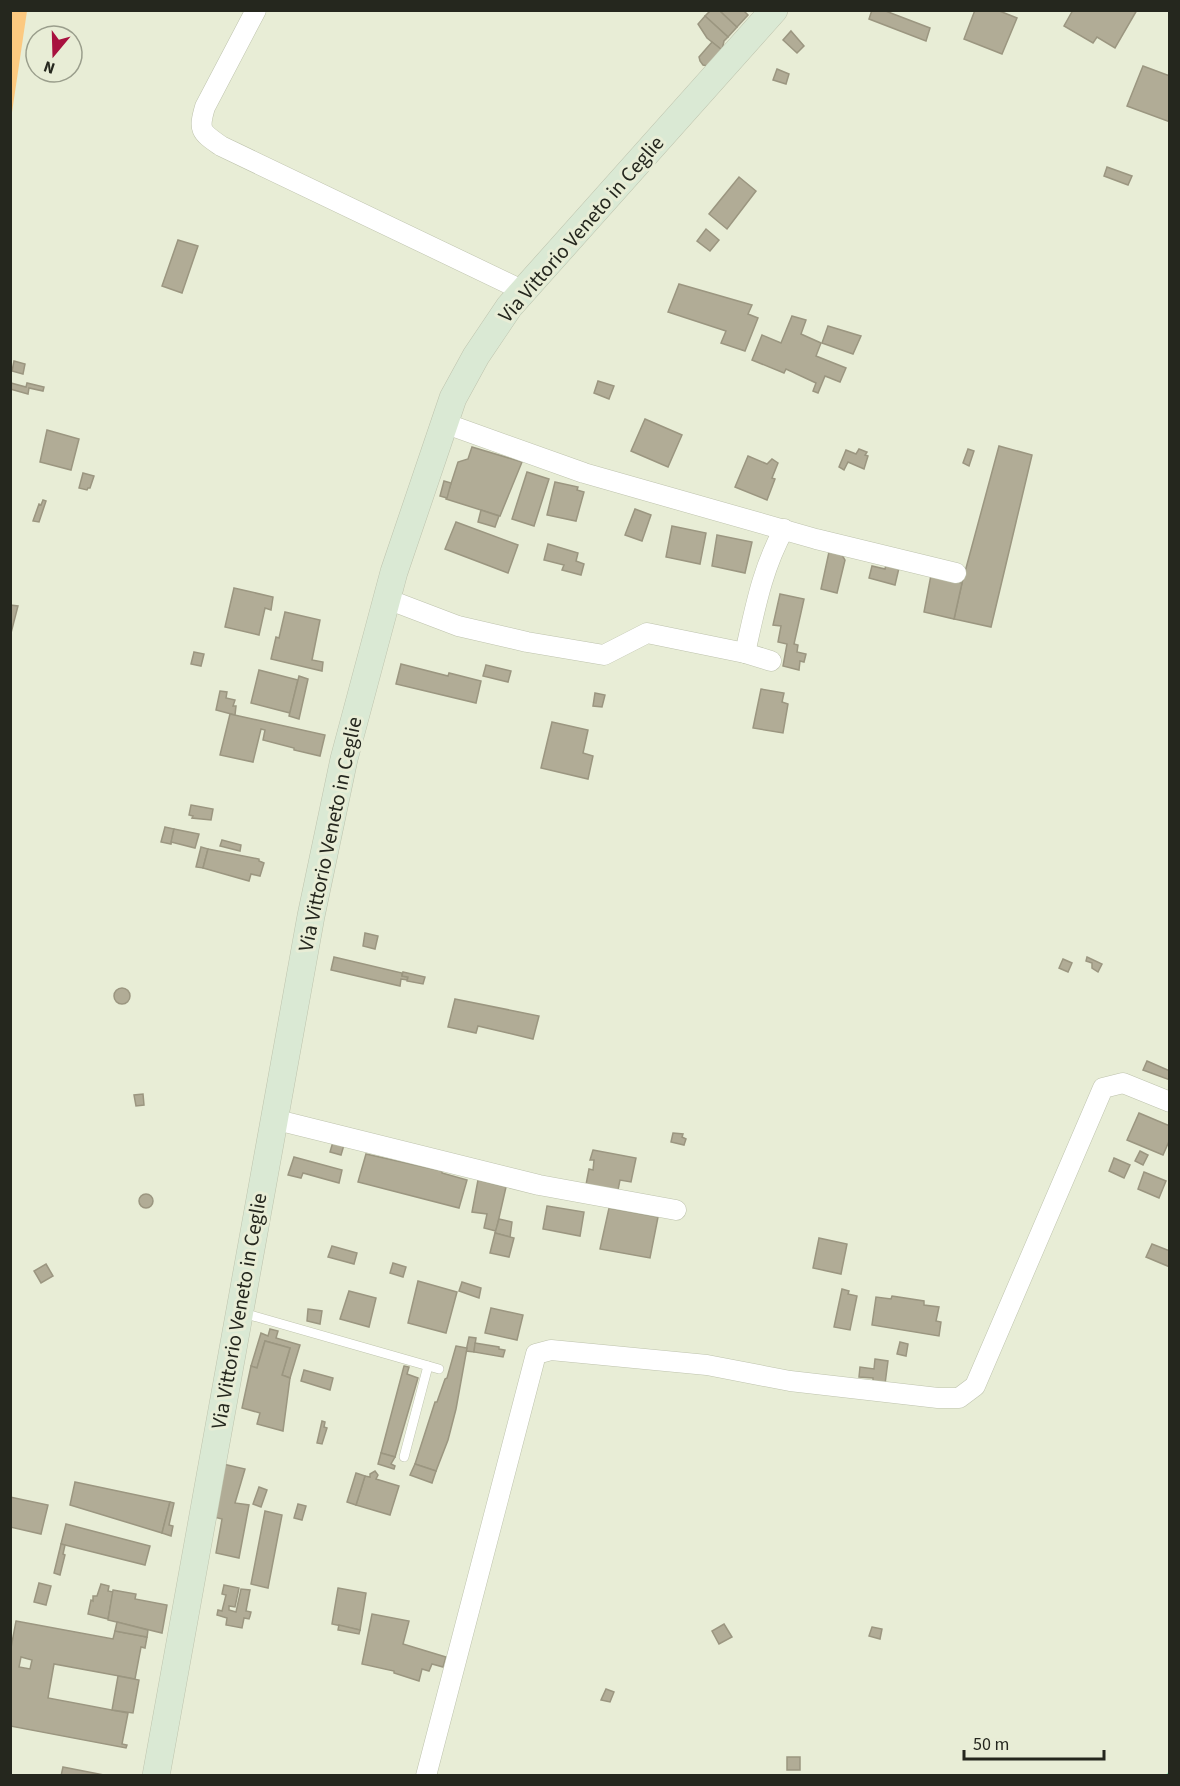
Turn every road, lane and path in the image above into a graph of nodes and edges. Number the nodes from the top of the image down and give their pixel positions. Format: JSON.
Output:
{"nodes":[{"id":1,"x":256,"y":10,"type":"edge"},
{"id":2,"x":774,"y":10,"type":"edge"},
{"id":3,"x":524,"y":291,"type":"junction"},
{"id":4,"x":444,"y":423,"type":"junction"},
{"id":5,"x":784,"y":529,"type":"junction"},
{"id":6,"x":956,"y":573,"type":"dead end"},
{"id":7,"x":387,"y":598,"type":"junction"},
{"id":8,"x":745,"y":653,"type":"junction"},
{"id":9,"x":771,"y":661,"type":"dead end"},
{"id":10,"x":1170,"y":1102,"type":"edge"},
{"id":11,"x":273,"y":1119,"type":"junction"},
{"id":12,"x":676,"y":1210,"type":"dead end"},
{"id":13,"x":238,"y":1311,"type":"junction"},
{"id":14,"x":428,"y":1366,"type":"junction"},
{"id":15,"x":440,"y":1369,"type":"dead end"},
{"id":16,"x":404,"y":1457,"type":"dead end"},
{"id":17,"x":156,"y":1776,"type":"edge"},
{"id":18,"x":426,"y":1776,"type":"edge"}],
"edges":[{"from":1,"to":3,"type":"street"},
{"from":2,"to":3,"type":"main road","name":"Via Vittorio Veneto in Ceglie"},
{"from":3,"to":4,"type":"main road","name":"Via Vittorio Veneto in Ceglie"},
{"from":4,"to":5,"type":"street"},
{"from":4,"to":7,"type":"main road","name":"Via Vittorio Veneto in Ceglie"},
{"from":5,"to":6,"type":"street"},
{"from":5,"to":8,"type":"street"},
{"from":7,"to":8,"type":"street"},
{"from":7,"to":11,"type":"main road","name":"Via Vittorio Veneto in Ceglie"},
{"from":8,"to":9,"type":"street"},
{"from":10,"to":18,"type":"street"},
{"from":11,"to":12,"type":"street"},
{"from":11,"to":13,"type":"main road","name":"Via Vittorio Veneto in Ceglie"},
{"from":13,"to":14,"type":"lane"},
{"from":13,"to":17,"type":"main road","name":"Via Vittorio Veneto in Ceglie"},
{"from":14,"to":15,"type":"lane"},
{"from":14,"to":16,"type":"lane"}]}
